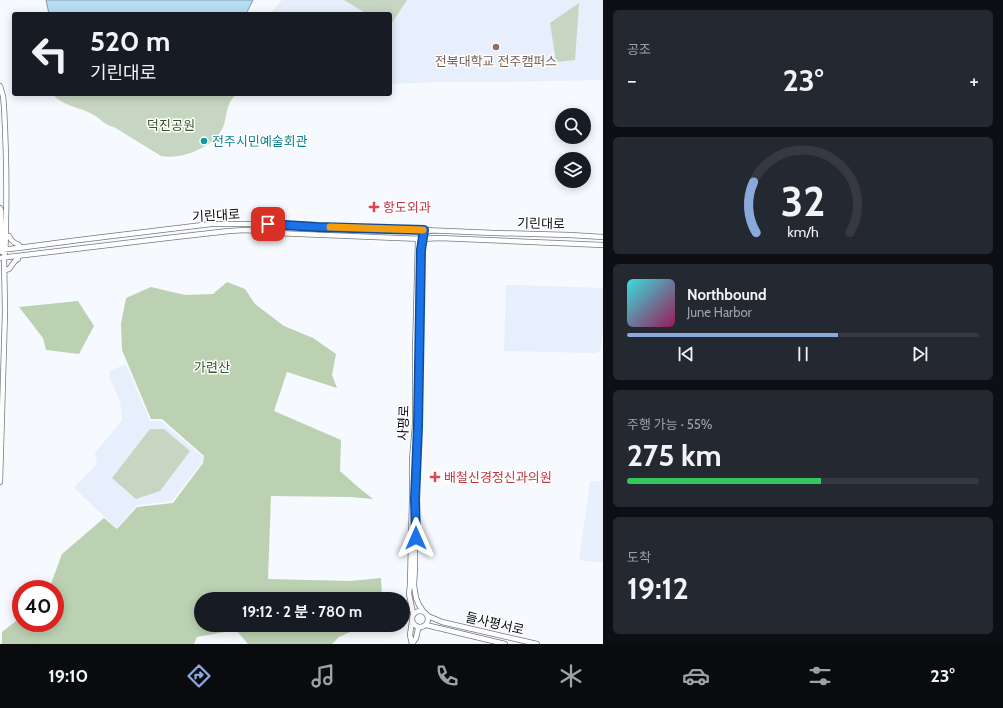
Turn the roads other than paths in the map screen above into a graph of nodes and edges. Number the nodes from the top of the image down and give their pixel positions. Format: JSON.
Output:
{"nodes":[{"id":1,"x":0,"y":86,"type":"edge"},
{"id":2,"x":0,"y":208,"type":"edge"},
{"id":3,"x":424,"y":230,"type":"junction"},
{"id":4,"x":430,"y":230,"type":"junction"},
{"id":5,"x":5,"y":236,"type":"junction"},
{"id":6,"x":603,"y":237,"type":"edge"},
{"id":7,"x":421,"y":238,"type":"junction"},
{"id":8,"x":603,"y":244,"type":"edge"},
{"id":9,"x":20,"y":248,"type":"junction"},
{"id":10,"x":2,"y":253,"type":"edge"},
{"id":11,"x":18,"y":256,"type":"junction"},
{"id":12,"x":5,"y":270,"type":"junction"},
{"id":13,"x":0,"y":482,"type":"edge"},
{"id":14,"x":423,"y":611,"type":"junction"},
{"id":15,"x":413,"y":613,"type":"junction"},
{"id":16,"x":428,"y":616,"type":"junction"},
{"id":17,"x":412,"y":621,"type":"junction"},
{"id":18,"x":448,"y":624,"type":"joint"},
{"id":19,"x":423,"y":626,"type":"junction"},
{"id":20,"x":412,"y":644,"type":"edge"},
{"id":21,"x":505,"y":644,"type":"edge"},
{"id":22,"x":537,"y":644,"type":"edge"}],
"edges":[{"from":1,"to":5,"type":"street"},
{"from":2,"to":10,"type":"street"},
{"from":3,"to":4,"type":"street","name":"기린대로"},
{"from":3,"to":7,"type":"street","name":"사평로"},
{"from":3,"to":9,"type":"street","name":"기린대로"},
{"from":4,"to":6,"type":"street","name":"기린대로"},
{"from":4,"to":7,"type":"street"},
{"from":5,"to":9,"type":"street"},
{"from":5,"to":10,"type":"street"},
{"from":7,"to":8,"type":"street","name":"기린대로"},
{"from":7,"to":11,"type":"street","name":"기린대로"},
{"from":7,"to":14,"type":"street","name":"사평로"},
{"from":7,"to":15,"type":"street","name":"사평로"},
{"from":9,"to":10,"type":"street","name":"기린대로"},
{"from":10,"to":11,"type":"street","name":"기린대로"},
{"from":10,"to":12,"type":"street"},
{"from":11,"to":12,"type":"street"},
{"from":12,"to":13,"type":"street"},
{"from":14,"to":15,"type":"street"},
{"from":14,"to":16,"type":"street","name":"사평로"},
{"from":15,"to":17,"type":"street","name":"사평로"},
{"from":16,"to":18,"type":"street","name":"사평로"},
{"from":16,"to":19,"type":"street"},
{"from":17,"to":19,"type":"street"},
{"from":17,"to":20,"type":"street","name":"사평로"},
{"from":18,"to":22,"type":"street","name":"들사평서로"},
{"from":19,"to":20,"type":"street"},
{"from":19,"to":21,"type":"street","name":"들사평서로"}]}
